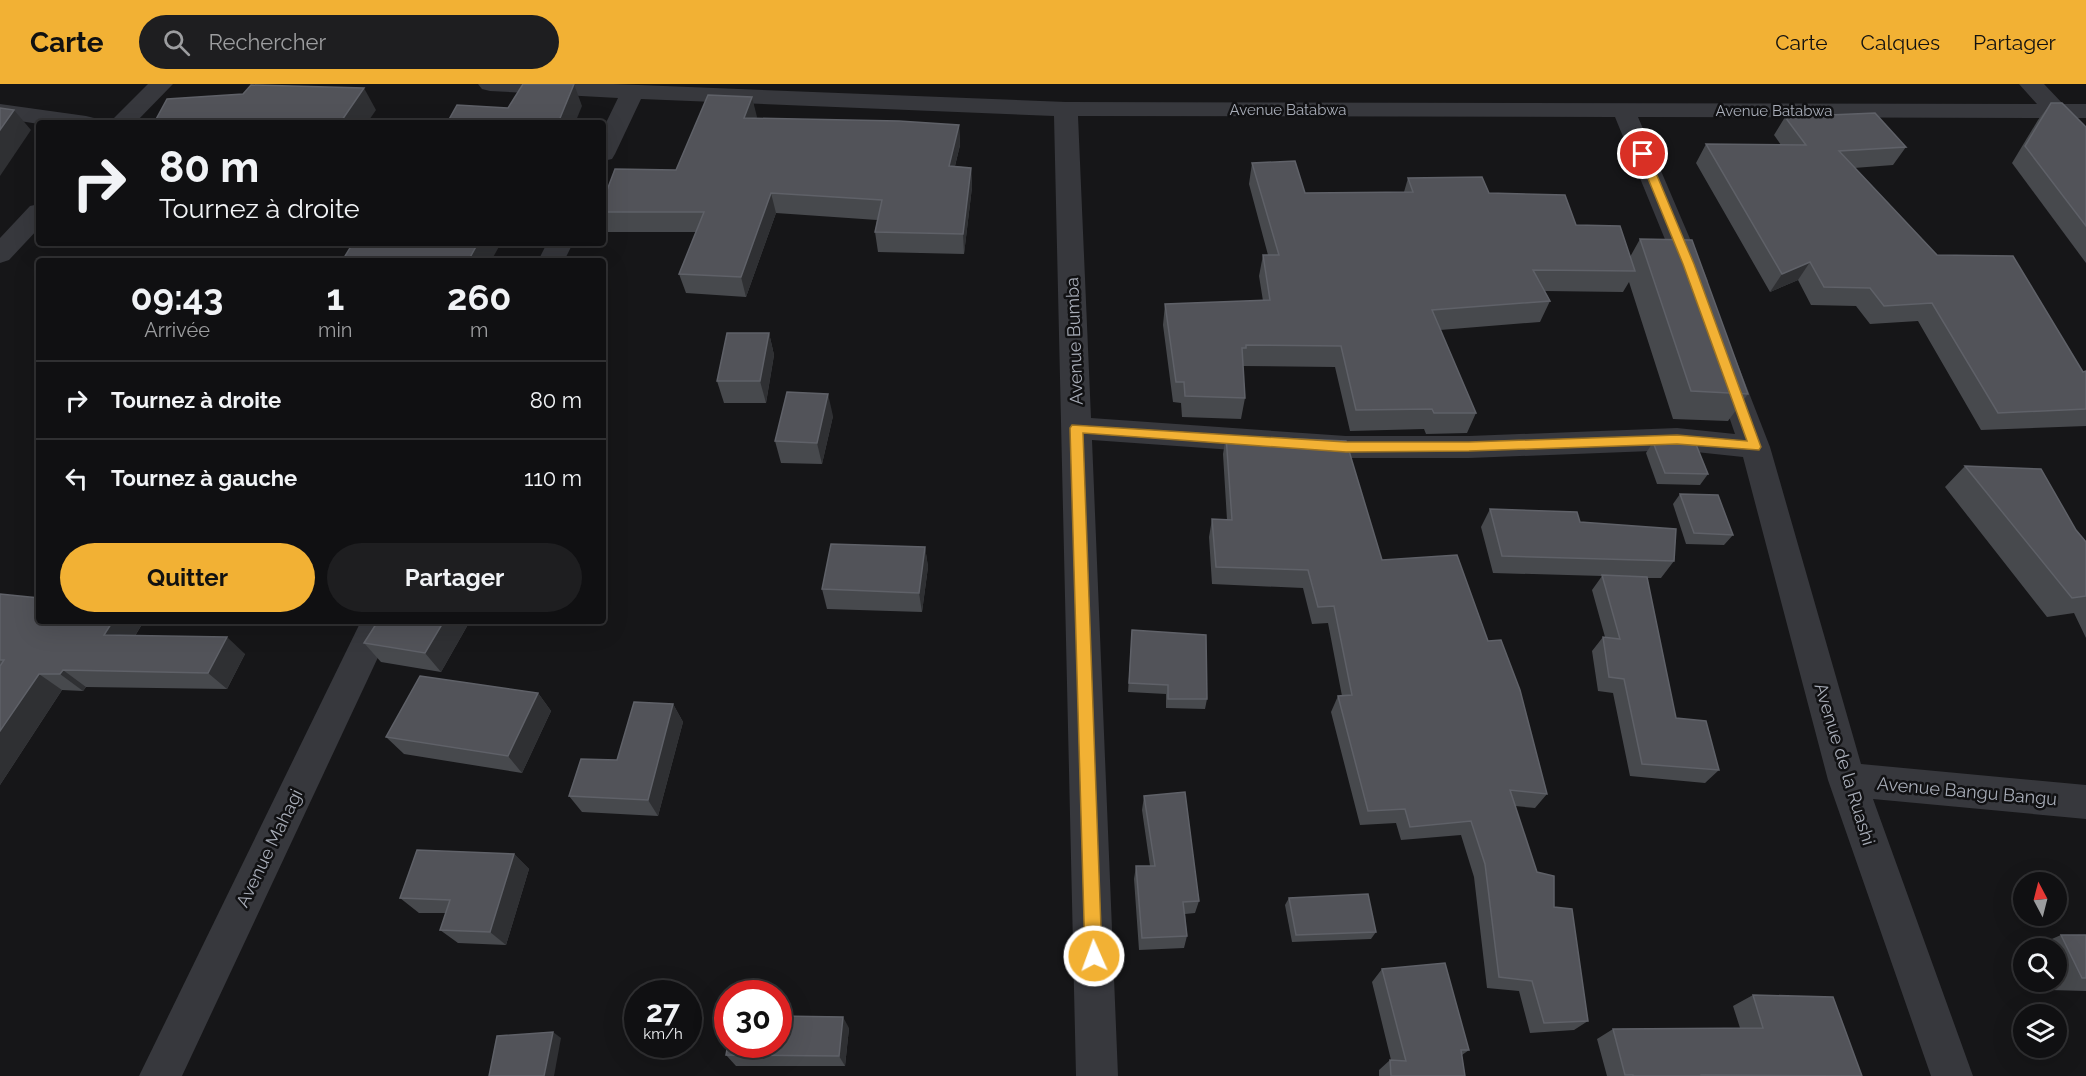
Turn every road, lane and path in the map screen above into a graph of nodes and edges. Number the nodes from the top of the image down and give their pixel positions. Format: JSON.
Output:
{"nodes":[{"id":1,"x":161,"y":84,"type":"edge"},
{"id":2,"x":490,"y":84,"type":"edge"},
{"id":3,"x":2031,"y":84,"type":"edge"},
{"id":4,"x":633,"y":92,"type":"junction"},
{"id":5,"x":1066,"y":109,"type":"junction"},
{"id":6,"x":2056,"y":110,"type":"junction"},
{"id":7,"x":0,"y":111,"type":"edge"},
{"id":8,"x":1624,"y":111,"type":"junction"},
{"id":9,"x":2086,"y":111,"type":"edge"},
{"id":10,"x":64,"y":120,"type":"edge"},
{"id":11,"x":125,"y":120,"type":"edge"},
{"id":12,"x":2086,"y":142,"type":"edge"},
{"id":13,"x":606,"y":148,"type":"edge"},
{"id":14,"x":36,"y":215,"type":"edge"},
{"id":15,"x":0,"y":254,"type":"edge"},
{"id":16,"x":1704,"y":307,"type":"edge"},
{"id":17,"x":1716,"y":339,"type":"edge"},
{"id":18,"x":1077,"y":428,"type":"junction"},
{"id":19,"x":1755,"y":447,"type":"junction"},
{"id":20,"x":377,"y":624,"type":"edge"},
{"id":21,"x":1847,"y":780,"type":"junction"},
{"id":22,"x":2086,"y":802,"type":"edge"},
{"id":23,"x":160,"y":1076,"type":"edge"},
{"id":24,"x":1097,"y":1076,"type":"edge"},
{"id":25,"x":1952,"y":1076,"type":"edge"}],
"edges":[{"from":1,"to":11,"type":"street"},
{"from":2,"to":4,"type":"street","name":"Avenue Batabwa"},
{"from":3,"to":6,"type":"street"},
{"from":4,"to":5,"type":"street","name":"Avenue Batabwa"},
{"from":4,"to":13,"type":"street"},
{"from":5,"to":8,"type":"street","name":"Avenue Batabwa"},
{"from":5,"to":18,"type":"street","name":"Avenue Bumba"},
{"from":6,"to":8,"type":"street","name":"Avenue Batabwa"},
{"from":6,"to":9,"type":"street","name":"Avenue Batabwa"},
{"from":6,"to":12,"type":"street"},
{"from":7,"to":10,"type":"street"},
{"from":8,"to":16,"type":"street"},
{"from":14,"to":15,"type":"street"},
{"from":17,"to":19,"type":"street","name":"Avenue de la Ruashi"},
{"from":18,"to":19,"type":"street"},
{"from":18,"to":24,"type":"street","name":"Avenue Bumba"},
{"from":19,"to":21,"type":"street","name":"Avenue de la Ruashi"},
{"from":20,"to":23,"type":"street","name":"Avenue Mahagi"},
{"from":21,"to":22,"type":"street","name":"Avenue Bangu Bangu"},
{"from":21,"to":25,"type":"street","name":"Avenue de la Ruashi"}]}
